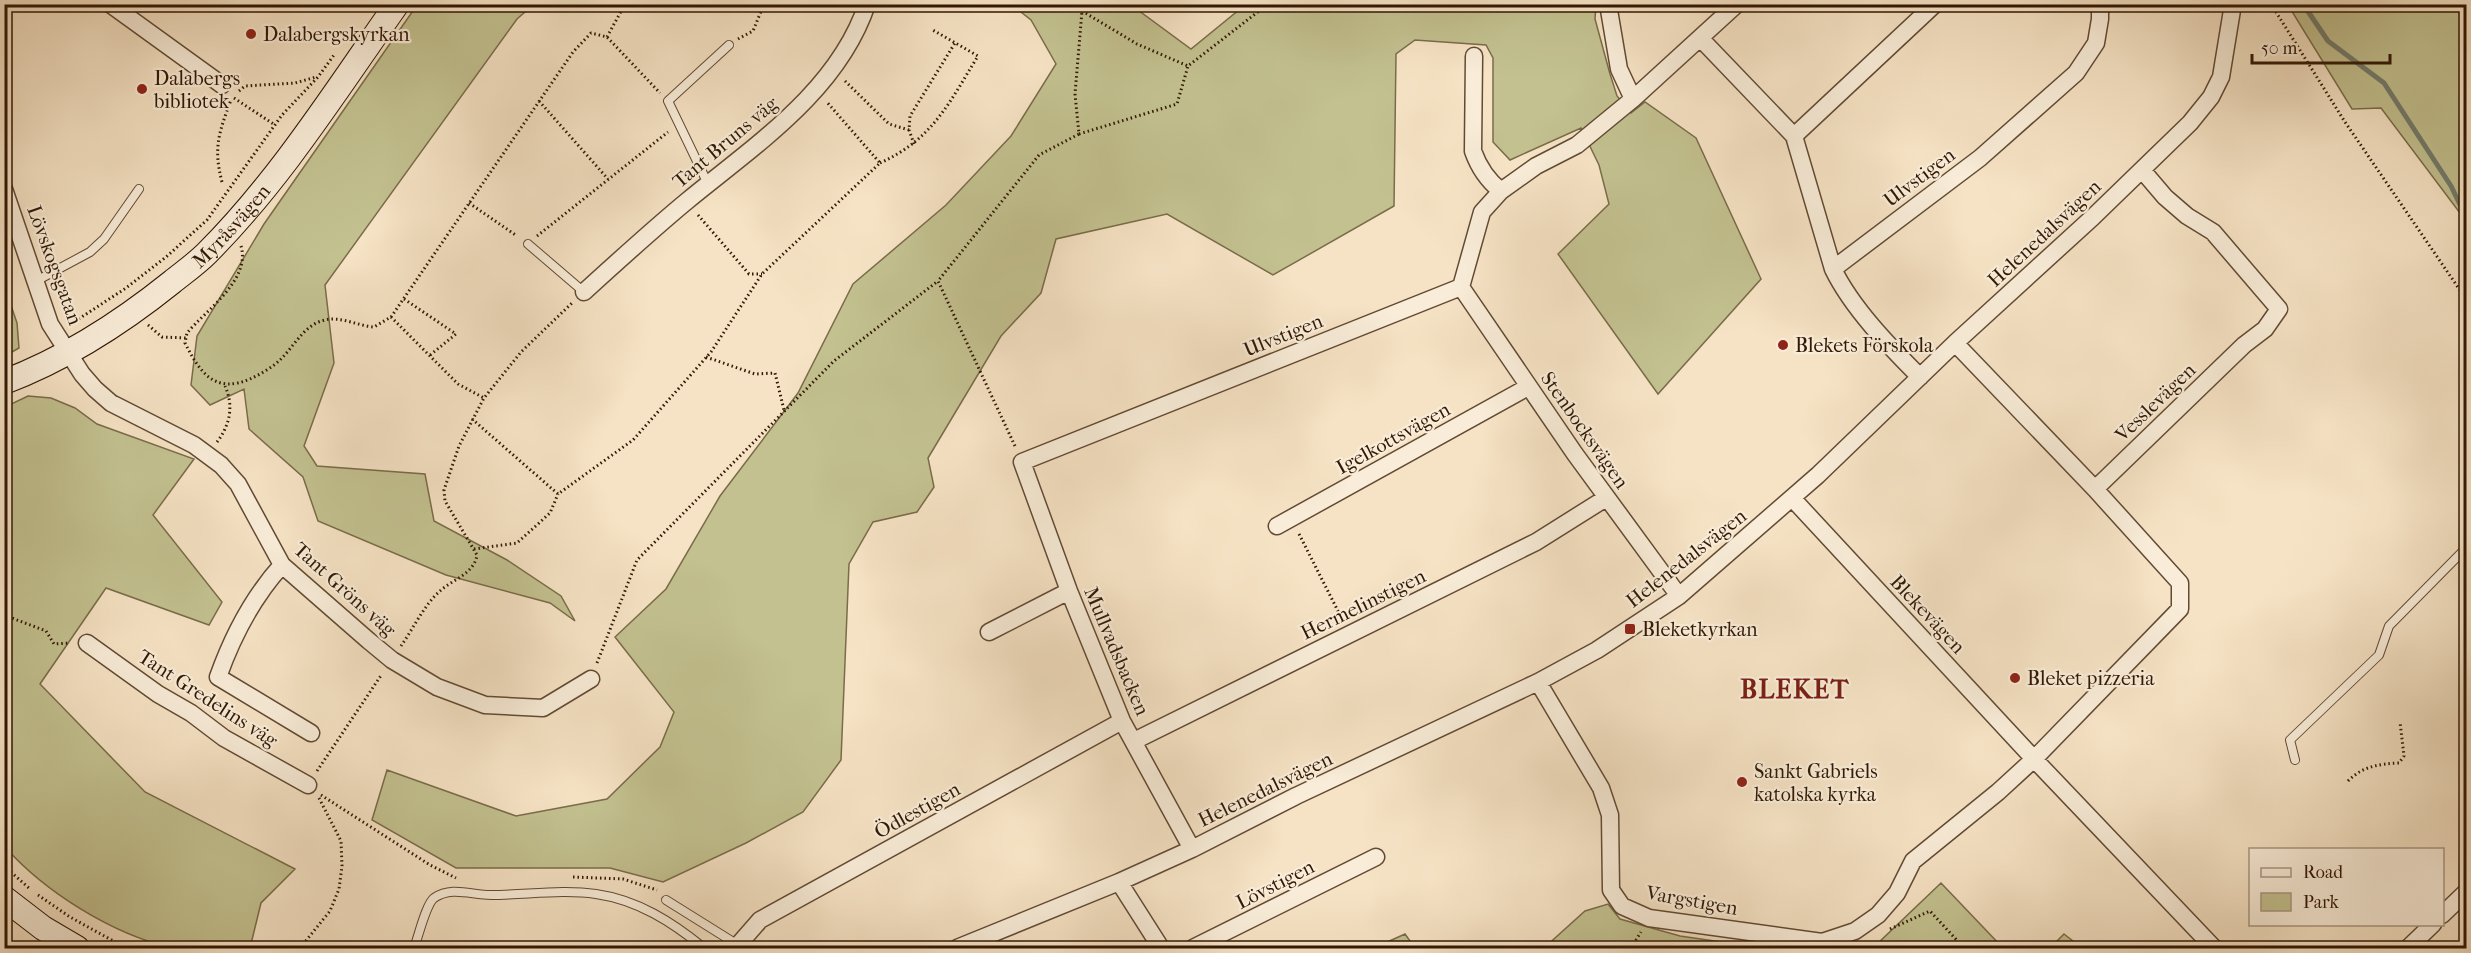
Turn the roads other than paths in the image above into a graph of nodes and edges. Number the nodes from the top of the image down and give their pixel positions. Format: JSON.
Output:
{"nodes":[{"id":1,"x":110,"y":4,"type":"edge"},
{"id":2,"x":398,"y":4,"type":"edge"},
{"id":3,"x":867,"y":4,"type":"edge"},
{"id":4,"x":1608,"y":4,"type":"edge"},
{"id":5,"x":1737,"y":4,"type":"edge"},
{"id":6,"x":2100,"y":4,"type":"edge"},
{"id":7,"x":2233,"y":4,"type":"edge"},
{"id":8,"x":1934,"y":5,"type":"edge"},
{"id":9,"x":1701,"y":39,"type":"junction"},
{"id":10,"x":729,"y":45,"type":"road end"},
{"id":11,"x":1474,"y":56,"type":"dead end"},
{"id":12,"x":227,"y":91,"type":"road end"},
{"id":13,"x":1633,"y":99,"type":"junction"},
{"id":14,"x":1794,"y":136,"type":"junction"},
{"id":15,"x":2142,"y":170,"type":"junction"},
{"id":16,"x":708,"y":184,"type":"junction"},
{"id":17,"x":4,"y":189,"type":"edge"},
{"id":18,"x":139,"y":189,"type":"dead end"},
{"id":19,"x":1501,"y":191,"type":"junction"},
{"id":20,"x":528,"y":244,"type":"road end"},
{"id":21,"x":1833,"y":269,"type":"junction"},
{"id":22,"x":36,"y":281,"type":"junction"},
{"id":23,"x":1461,"y":287,"type":"junction"},
{"id":24,"x":584,"y":292,"type":"joint"},
{"id":25,"x":1956,"y":343,"type":"junction"},
{"id":26,"x":69,"y":353,"type":"junction"},
{"id":27,"x":1920,"y":377,"type":"junction"},
{"id":28,"x":4,"y":382,"type":"edge"},
{"id":29,"x":1528,"y":387,"type":"junction"},
{"id":30,"x":1022,"y":462,"type":"joint"},
{"id":31,"x":2095,"y":489,"type":"junction"},
{"id":32,"x":1606,"y":498,"type":"junction"},
{"id":33,"x":1792,"y":498,"type":"junction"},
{"id":34,"x":1284,"y":523,"type":"road end"},
{"id":35,"x":2466,"y":548,"type":"edge"},
{"id":36,"x":282,"y":565,"type":"junction"},
{"id":37,"x":1069,"y":591,"type":"junction"},
{"id":38,"x":1679,"y":596,"type":"junction"},
{"id":39,"x":989,"y":632,"type":"dead end"},
{"id":40,"x":87,"y":644,"type":"road end"},
{"id":41,"x":591,"y":679,"type":"road end"},
{"id":42,"x":1538,"y":682,"type":"junction"},
{"id":43,"x":1122,"y":721,"type":"junction"},
{"id":44,"x":311,"y":733,"type":"dead end"},
{"id":45,"x":1134,"y":741,"type":"junction"},
{"id":46,"x":2034,"y":759,"type":"junction"},
{"id":47,"x":2295,"y":760,"type":"dead end"},
{"id":48,"x":308,"y":785,"type":"road end"},
{"id":49,"x":1192,"y":849,"type":"junction"},
{"id":50,"x":1376,"y":857,"type":"dead end"},
{"id":51,"x":1119,"y":882,"type":"junction"},
{"id":52,"x":2466,"y":892,"type":"edge"},
{"id":53,"x":4,"y":898,"type":"edge"},
{"id":54,"x":666,"y":900,"type":"road end"},
{"id":55,"x":2444,"y":913,"type":"edge"},
{"id":56,"x":2431,"y":926,"type":"edge"},
{"id":57,"x":739,"y":947,"type":"edge"},
{"id":58,"x":77,"y":948,"type":"edge"},
{"id":59,"x":414,"y":948,"type":"edge"},
{"id":60,"x":704,"y":948,"type":"edge"},
{"id":61,"x":957,"y":948,"type":"edge"},
{"id":62,"x":1161,"y":948,"type":"edge"},
{"id":63,"x":1193,"y":948,"type":"edge"},
{"id":64,"x":2214,"y":948,"type":"edge"},
{"id":65,"x":2408,"y":948,"type":"edge"}],
"edges":[{"from":1,"to":12,"type":"street"},
{"from":2,"to":26,"type":"street","name":"Myråsvägen"},
{"from":3,"to":16,"type":"street","name":"Tant Bruns väg"},
{"from":4,"to":13,"type":"street"},
{"from":5,"to":9,"type":"street"},
{"from":6,"to":21,"type":"street","name":"Ulvstigen"},
{"from":7,"to":15,"type":"street","name":"Helenedalsvägen"},
{"from":8,"to":14,"type":"street"},
{"from":9,"to":13,"type":"street"},
{"from":9,"to":14,"type":"street"},
{"from":10,"to":16,"type":"lane"},
{"from":11,"to":19,"type":"street"},
{"from":13,"to":19,"type":"street"},
{"from":14,"to":21,"type":"street"},
{"from":15,"to":25,"type":"street","name":"Helenedalsvägen"},
{"from":15,"to":31,"type":"street","name":"Vesslevägen"},
{"from":16,"to":24,"type":"street","name":"Tant Bruns väg"},
{"from":17,"to":22,"type":"street","name":"Lövskogsgatan"},
{"from":18,"to":22,"type":"lane"},
{"from":19,"to":23,"type":"street"},
{"from":20,"to":24,"type":"lane"},
{"from":21,"to":27,"type":"street"},
{"from":22,"to":26,"type":"street","name":"Lövskogsgatan"},
{"from":23,"to":29,"type":"street","name":"Stenbocksvägen"},
{"from":23,"to":30,"type":"street","name":"Ulvstigen"},
{"from":25,"to":27,"type":"street","name":"Helenedalsvägen"},
{"from":25,"to":31,"type":"street"},
{"from":26,"to":28,"type":"street","name":"Myråsvägen"},
{"from":26,"to":36,"type":"street","name":"Tant Gröns väg"},
{"from":27,"to":33,"type":"street","name":"Helenedalsvägen"},
{"from":29,"to":32,"type":"street","name":"Stenbocksvägen"},
{"from":29,"to":34,"type":"street","name":"Igelkottsvägen"},
{"from":30,"to":37,"type":"street","name":"Mullvadsbacken"},
{"from":31,"to":46,"type":"street"},
{"from":32,"to":38,"type":"street","name":"Stenbocksvägen"},
{"from":32,"to":45,"type":"street","name":"Hermelinstigen"},
{"from":33,"to":38,"type":"street","name":"Helenedalsvägen"},
{"from":33,"to":46,"type":"street","name":"Blekevägen"},
{"from":35,"to":47,"type":"lane"},
{"from":36,"to":41,"type":"street","name":"Tant Gröns väg"},
{"from":36,"to":44,"type":"street","name":"Tant Gredelins väg"},
{"from":37,"to":39,"type":"street"},
{"from":37,"to":43,"type":"street","name":"Mullvadsbacken"},
{"from":38,"to":42,"type":"street","name":"Helenedalsvägen"},
{"from":40,"to":48,"type":"street","name":"Tant Gredelins väg"},
{"from":42,"to":46,"type":"street","name":"Vargstigen"},
{"from":42,"to":49,"type":"street","name":"Helenedalsvägen"},
{"from":43,"to":45,"type":"street","name":"Mullvadsbacken"},
{"from":43,"to":57,"type":"street","name":"Ödlestigen"},
{"from":45,"to":49,"type":"street","name":"Mullvadsbacken"},
{"from":46,"to":64,"type":"street","name":"Blekevägen"},
{"from":49,"to":51,"type":"street","name":"Helenedalsvägen"},
{"from":50,"to":63,"type":"street","name":"Lövstigen"},
{"from":51,"to":61,"type":"street","name":"Helenedalsvägen"},
{"from":51,"to":62,"type":"street"},
{"from":52,"to":55,"type":"street"},
{"from":53,"to":58,"type":"street"},
{"from":54,"to":57,"type":"lane"},
{"from":56,"to":65,"type":"street"},
{"from":59,"to":60,"type":"lane"}]}
